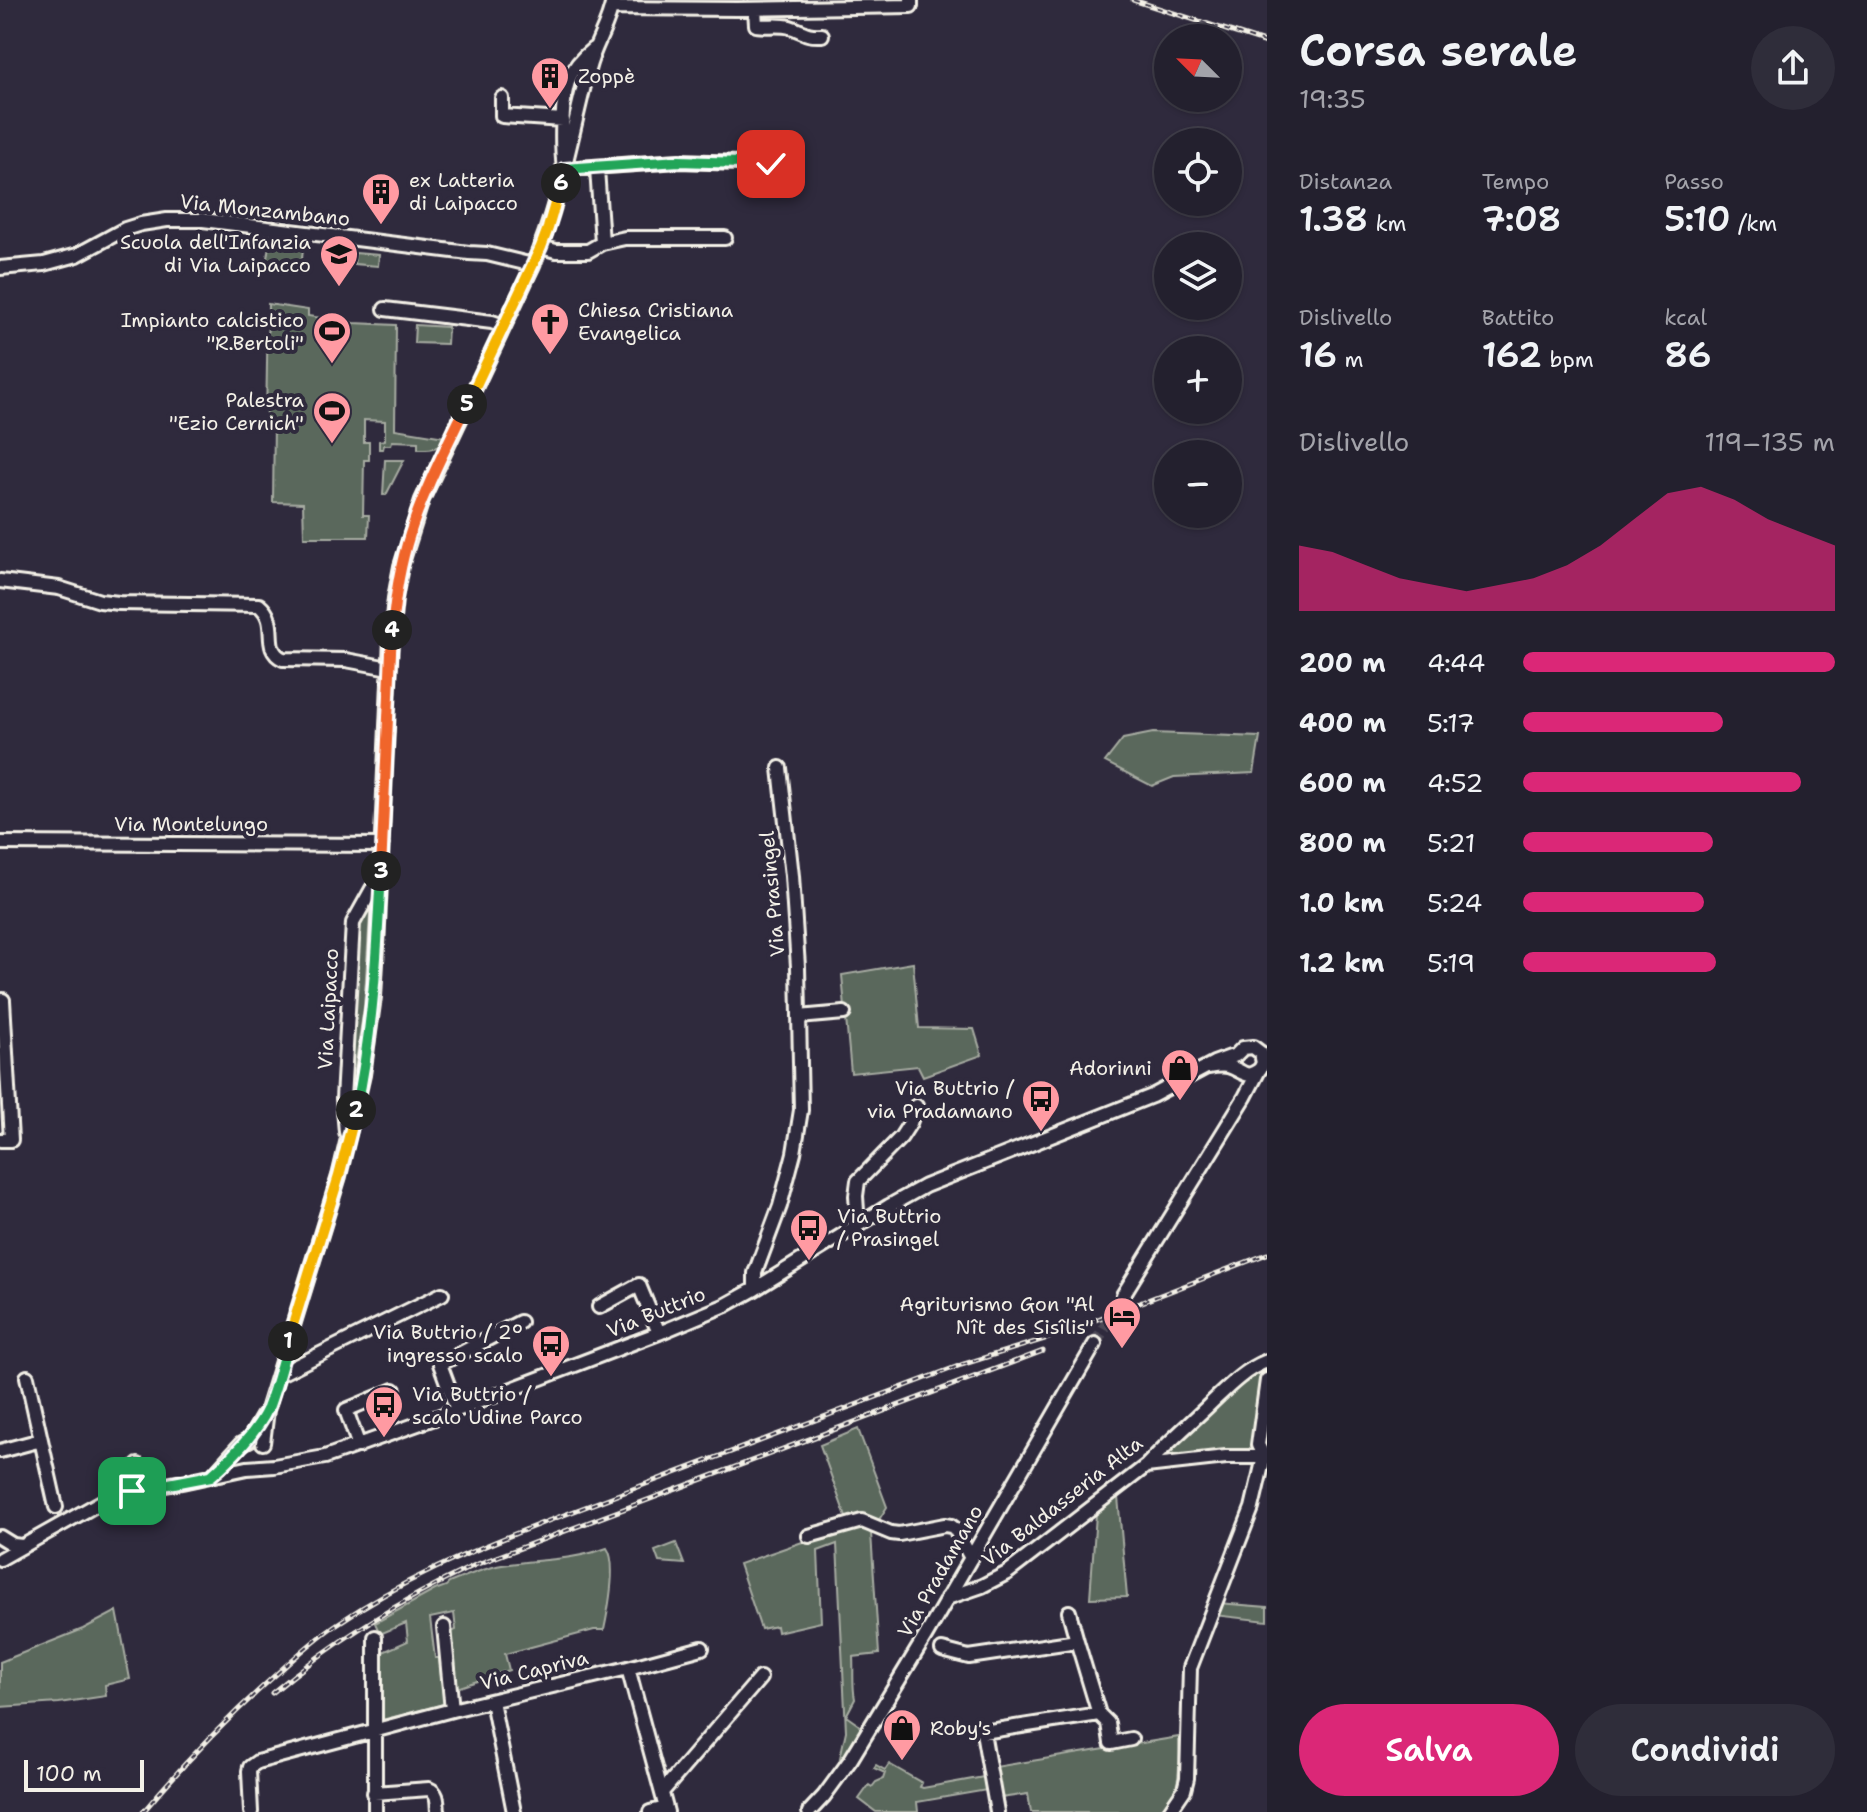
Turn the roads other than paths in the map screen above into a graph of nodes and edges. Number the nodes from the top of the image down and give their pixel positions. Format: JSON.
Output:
{"nodes":[{"id":1,"x":911,"y":0,"type":"edge"},
{"id":2,"x":612,"y":4,"type":"edge"},
{"id":3,"x":755,"y":9,"type":"junction"},
{"id":4,"x":822,"y":35,"type":"dead end"},
{"id":5,"x":595,"y":46,"type":"junction"},
{"id":6,"x":502,"y":98,"type":"dead end"},
{"id":7,"x":563,"y":120,"type":"junction"},
{"id":8,"x":771,"y":164,"type":"dead end"},
{"id":9,"x":597,"y":168,"type":"junction"},
{"id":10,"x":564,"y":169,"type":"junction"},
{"id":11,"x":725,"y":238,"type":"dead end"},
{"id":12,"x":602,"y":243,"type":"junction"},
{"id":13,"x":541,"y":247,"type":"junction"},
{"id":14,"x":533,"y":265,"type":"junction"},
{"id":15,"x":0,"y":268,"type":"edge"},
{"id":16,"x":385,"y":309,"type":"dead end"},
{"id":17,"x":503,"y":326,"type":"junction"},
{"id":18,"x":0,"y":581,"type":"edge"},
{"id":19,"x":389,"y":668,"type":"junction"},
{"id":20,"x":780,"y":768,"type":"dead end"},
{"id":21,"x":0,"y":843,"type":"edge"},
{"id":22,"x":382,"y":845,"type":"junction"},
{"id":23,"x":380,"y":888,"type":"junction"},
{"id":24,"x":2,"y":1000,"type":"edge"},
{"id":25,"x":844,"y":1013,"type":"dead end"},
{"id":26,"x":799,"y":1017,"type":"junction"},
{"id":27,"x":1267,"y":1040,"type":"edge"},
{"id":28,"x":1249,"y":1046,"type":"junction"},
{"id":29,"x":1236,"y":1055,"type":"junction"},
{"id":30,"x":1265,"y":1055,"type":"edge"},
{"id":31,"x":4,"y":1067,"type":"edge"},
{"id":32,"x":1208,"y":1067,"type":"junction"},
{"id":33,"x":1239,"y":1071,"type":"junction"},
{"id":34,"x":1258,"y":1072,"type":"junction"},
{"id":35,"x":1238,"y":1105,"type":"junction"},
{"id":36,"x":916,"y":1106,"type":"dead end"},
{"id":37,"x":5,"y":1140,"type":"edge"},
{"id":38,"x":347,"y":1143,"type":"junction"},
{"id":39,"x":858,"y":1226,"type":"junction"},
{"id":40,"x":755,"y":1289,"type":"junction"},
{"id":41,"x":442,"y":1294,"type":"dead end"},
{"id":42,"x":1123,"y":1295,"type":"tunnel mouth"},
{"id":43,"x":599,"y":1307,"type":"dead end"},
{"id":44,"x":520,"y":1322,"type":"dead end"},
{"id":45,"x":659,"y":1333,"type":"junction"},
{"id":46,"x":1095,"y":1344,"type":"tunnel mouth"},
{"id":47,"x":1267,"y":1361,"type":"edge"},
{"id":48,"x":278,"y":1375,"type":"junction"},
{"id":49,"x":27,"y":1377,"type":"dead end"},
{"id":50,"x":1267,"y":1380,"type":"edge"},
{"id":51,"x":394,"y":1390,"type":"dead end"},
{"id":52,"x":267,"y":1410,"type":"junction"},
{"id":53,"x":457,"y":1410,"type":"junction"},
{"id":54,"x":41,"y":1440,"type":"junction"},
{"id":55,"x":244,"y":1444,"type":"junction"},
{"id":56,"x":359,"y":1446,"type":"junction"},
{"id":57,"x":265,"y":1449,"type":"junction"},
{"id":58,"x":0,"y":1451,"type":"edge"},
{"id":59,"x":1266,"y":1457,"type":"edge"},
{"id":60,"x":138,"y":1465,"type":"dead end"},
{"id":61,"x":284,"y":1465,"type":"junction"},
{"id":62,"x":1146,"y":1466,"type":"junction"},
{"id":63,"x":253,"y":1467,"type":"junction"},
{"id":64,"x":211,"y":1476,"type":"junction"},
{"id":65,"x":139,"y":1489,"type":"junction"},
{"id":66,"x":56,"y":1507,"type":"dead end"},
{"id":67,"x":809,"y":1536,"type":"dead end"},
{"id":68,"x":1,"y":1549,"type":"edge"},
{"id":69,"x":971,"y":1558,"type":"junction"},
{"id":70,"x":947,"y":1598,"type":"junction"},
{"id":71,"x":1069,"y":1612,"type":"dead end"},
{"id":72,"x":444,"y":1627,"type":"dead end"},
{"id":73,"x":375,"y":1637,"type":"dead end"},
{"id":74,"x":923,"y":1641,"type":"junction"},
{"id":75,"x":1077,"y":1641,"type":"junction"},
{"id":76,"x":702,"y":1648,"type":"dead end"},
{"id":77,"x":628,"y":1668,"type":"junction"},
{"id":78,"x":760,"y":1678,"type":"dead end"},
{"id":79,"x":492,"y":1701,"type":"junction"},
{"id":80,"x":452,"y":1710,"type":"junction"},
{"id":81,"x":1099,"y":1714,"type":"junction"},
{"id":82,"x":375,"y":1731,"type":"junction"},
{"id":83,"x":1131,"y":1739,"type":"dead end"},
{"id":84,"x":662,"y":1792,"type":"junction"},
{"id":85,"x":374,"y":1793,"type":"junction"},
{"id":86,"x":666,"y":1810,"type":"edge"},
{"id":87,"x":251,"y":1812,"type":"edge"},
{"id":88,"x":375,"y":1812,"type":"edge"},
{"id":89,"x":438,"y":1812,"type":"edge"},
{"id":90,"x":514,"y":1812,"type":"edge"},
{"id":91,"x":650,"y":1812,"type":"edge"},
{"id":92,"x":809,"y":1812,"type":"edge"},
{"id":93,"x":997,"y":1812,"type":"edge"},
{"id":94,"x":1169,"y":1812,"type":"edge"}],
"edges":[{"from":1,"to":3,"type":"street"},
{"from":2,"to":3,"type":"street"},
{"from":2,"to":5,"type":"street","name":"Via Laipacco"},
{"from":3,"to":4,"type":"street"},
{"from":5,"to":7,"type":"street","name":"Via Laipacco"},
{"from":5,"to":10,"type":"street","name":"Via Laipacco"},
{"from":6,"to":7,"type":"street"},
{"from":7,"to":10,"type":"street","name":"Via Laipacco"},
{"from":8,"to":9,"type":"street"},
{"from":9,"to":10,"type":"street"},
{"from":9,"to":12,"type":"street"},
{"from":10,"to":13,"type":"street","name":"Via Laipacco"},
{"from":11,"to":12,"type":"street"},
{"from":12,"to":13,"type":"street"},
{"from":13,"to":14,"type":"street","name":"Via Laipacco"},
{"from":14,"to":15,"type":"street","name":"Via Monzambano"},
{"from":14,"to":17,"type":"street","name":"Via Laipacco"},
{"from":16,"to":17,"type":"street"},
{"from":17,"to":19,"type":"street","name":"Via Laipacco"},
{"from":18,"to":19,"type":"street"},
{"from":19,"to":22,"type":"street","name":"Via Laipacco"},
{"from":20,"to":26,"type":"street","name":"Via Prasingel"},
{"from":21,"to":22,"type":"street","name":"Via Montelungo"},
{"from":22,"to":23,"type":"street","name":"Via Laipacco"},
{"from":23,"to":38,"type":"street","name":"Via Laipacco"},
{"from":23,"to":38,"type":"street","name":"Via Laipacco"},
{"from":24,"to":31,"type":"street"},
{"from":25,"to":26,"type":"street"},
{"from":26,"to":40,"type":"street","name":"Via Prasingel"},
{"from":27,"to":28,"type":"street","name":"Via Buttrio"},
{"from":28,"to":29,"type":"street","name":"Via Buttrio"},
{"from":28,"to":30,"type":"street"},
{"from":29,"to":32,"type":"street","name":"Via Buttrio"},
{"from":29,"to":33,"type":"street"},
{"from":30,"to":34,"type":"street"},
{"from":31,"to":37,"type":"street"},
{"from":32,"to":33,"type":"street"},
{"from":32,"to":39,"type":"street","name":"Via Buttrio"},
{"from":33,"to":34,"type":"street"},
{"from":33,"to":35,"type":"street"},
{"from":34,"to":35,"type":"street"},
{"from":35,"to":42,"type":"street"},
{"from":36,"to":39,"type":"street"},
{"from":38,"to":48,"type":"street","name":"Via Laipacco"},
{"from":39,"to":40,"type":"street","name":"Via Buttrio"},
{"from":40,"to":45,"type":"street","name":"Via Buttrio"},
{"from":41,"to":48,"type":"street"},
{"from":43,"to":45,"type":"street"},
{"from":44,"to":53,"type":"street"},
{"from":45,"to":53,"type":"street","name":"Via Buttrio"},
{"from":46,"to":69,"type":"street","name":"Via Pradamano"},
{"from":47,"to":62,"type":"street","name":"Via Baldasseria Alta"},
{"from":48,"to":52,"type":"street","name":"Via Laipacco"},
{"from":49,"to":54,"type":"street"},
{"from":50,"to":59,"type":"street"},
{"from":51,"to":56,"type":"street"},
{"from":52,"to":55,"type":"street","name":"Via Laipacco"},
{"from":52,"to":57,"type":"street","name":"Via Laipacco"},
{"from":53,"to":56,"type":"street","name":"Via Buttrio"},
{"from":54,"to":58,"type":"street"},
{"from":54,"to":66,"type":"street"},
{"from":55,"to":57,"type":"street"},
{"from":55,"to":63,"type":"street"},
{"from":55,"to":64,"type":"street"},
{"from":56,"to":61,"type":"street","name":"Via Buttrio"},
{"from":57,"to":61,"type":"street"},
{"from":57,"to":63,"type":"street"},
{"from":59,"to":62,"type":"street"},
{"from":59,"to":94,"type":"street"},
{"from":60,"to":65,"type":"street"},
{"from":61,"to":63,"type":"street","name":"Via Buttrio"},
{"from":62,"to":70,"type":"street","name":"Via Baldasseria Alta"},
{"from":63,"to":64,"type":"street","name":"Via Buttrio"},
{"from":64,"to":65,"type":"street","name":"Via Buttrio"},
{"from":65,"to":68,"type":"street","name":"Via Buttrio"},
{"from":67,"to":69,"type":"street"},
{"from":69,"to":70,"type":"street","name":"Via Pradamano"},
{"from":70,"to":74,"type":"street","name":"Via Pradamano"},
{"from":71,"to":75,"type":"street"},
{"from":72,"to":80,"type":"street"},
{"from":73,"to":82,"type":"street"},
{"from":74,"to":75,"type":"street"},
{"from":74,"to":92,"type":"street","name":"Via Pradamano"},
{"from":75,"to":81,"type":"street"},
{"from":76,"to":77,"type":"street","name":"Via Capriva"},
{"from":77,"to":79,"type":"street","name":"Via Capriva"},
{"from":77,"to":84,"type":"street"},
{"from":78,"to":84,"type":"street"},
{"from":79,"to":80,"type":"street","name":"Via Capriva"},
{"from":79,"to":90,"type":"street"},
{"from":80,"to":82,"type":"street","name":"Via Capriva"},
{"from":81,"to":83,"type":"street"},
{"from":81,"to":93,"type":"street"},
{"from":82,"to":85,"type":"street"},
{"from":82,"to":87,"type":"street","name":"Via Capriva"},
{"from":84,"to":86,"type":"street"},
{"from":85,"to":88,"type":"street"},
{"from":85,"to":89,"type":"street"},
{"from":86,"to":91,"type":"street"}]}
